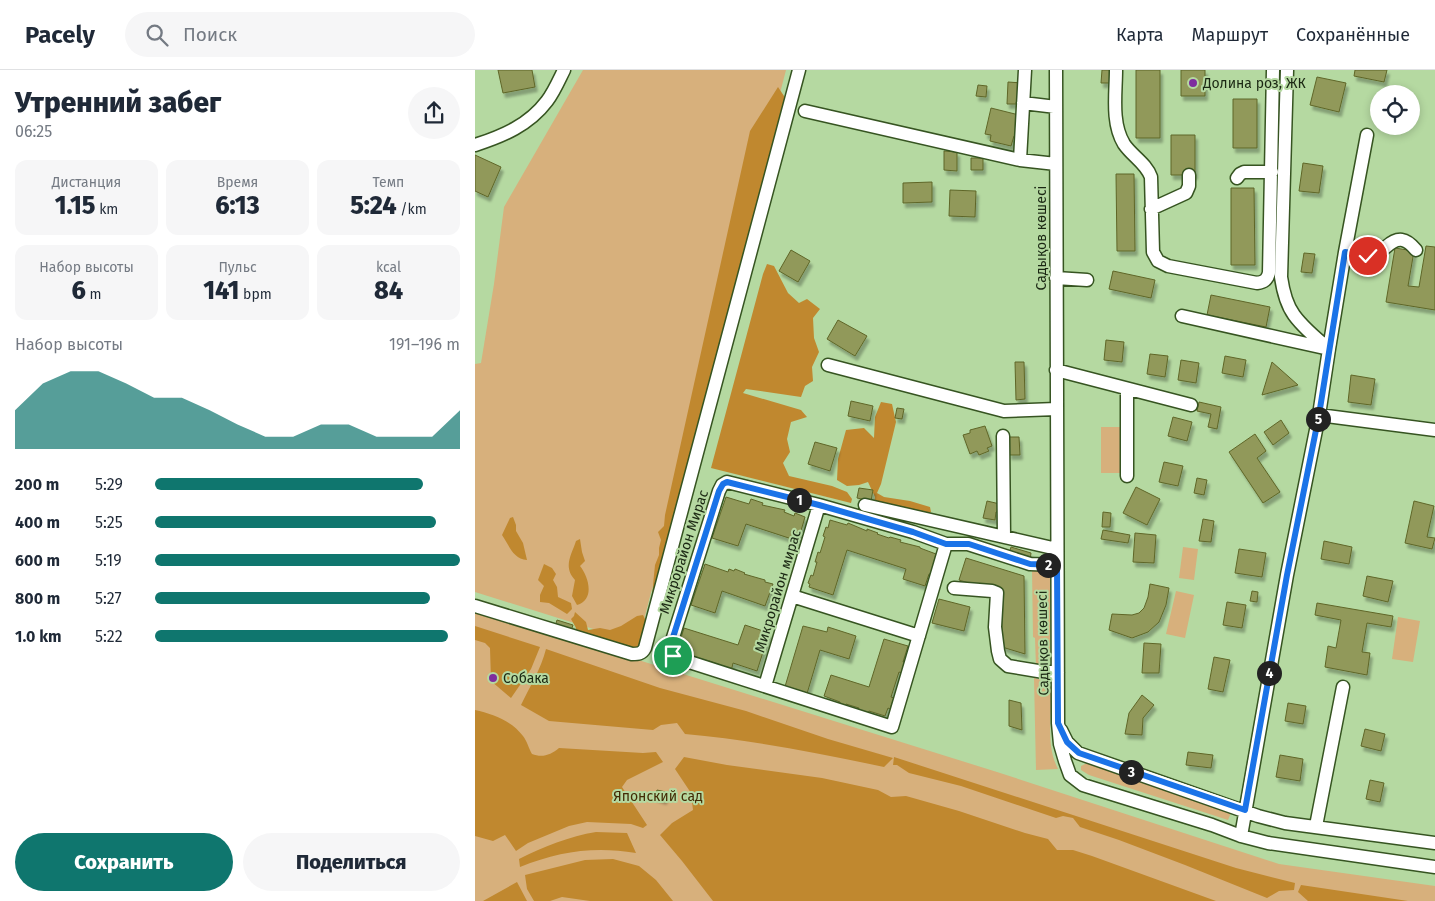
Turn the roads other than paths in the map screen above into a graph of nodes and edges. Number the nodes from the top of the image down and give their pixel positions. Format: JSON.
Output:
{"nodes":[{"id":1,"x":564,"y":70,"type":"edge"},
{"id":2,"x":799,"y":70,"type":"edge"},
{"id":3,"x":1025,"y":70,"type":"edge"},
{"id":4,"x":1056,"y":70,"type":"edge"},
{"id":5,"x":1116,"y":70,"type":"edge"},
{"id":6,"x":1273,"y":70,"type":"edge"},
{"id":7,"x":1287,"y":70,"type":"edge"},
{"id":8,"x":1023,"y":103,"type":"junction"},
{"id":9,"x":1056,"y":107,"type":"junction"},
{"id":10,"x":805,"y":111,"type":"dead end"},
{"id":11,"x":1367,"y":135,"type":"dead end"},
{"id":12,"x":475,"y":144,"type":"edge"},
{"id":13,"x":1020,"y":160,"type":"junction"},
{"id":14,"x":1056,"y":164,"type":"junction"},
{"id":15,"x":1272,"y":172,"type":"junction"},
{"id":16,"x":1189,"y":175,"type":"dead end"},
{"id":17,"x":1237,"y":178,"type":"dead end"},
{"id":18,"x":1151,"y":209,"type":"junction"},
{"id":19,"x":1416,"y":250,"type":"dead end"},
{"id":20,"x":1345,"y":252,"type":"junction"},
{"id":21,"x":1056,"y":278,"type":"junction"},
{"id":22,"x":1087,"y":280,"type":"dead end"},
{"id":23,"x":1182,"y":316,"type":"dead end"},
{"id":24,"x":1329,"y":350,"type":"junction"},
{"id":25,"x":827,"y":365,"type":"dead end"},
{"id":26,"x":1056,"y":370,"type":"junction"},
{"id":27,"x":1127,"y":389,"type":"junction"},
{"id":28,"x":1191,"y":405,"type":"dead end"},
{"id":29,"x":1056,"y":409,"type":"junction"},
{"id":30,"x":1319,"y":415,"type":"junction"},
{"id":31,"x":1435,"y":430,"type":"edge"},
{"id":32,"x":1003,"y":436,"type":"dead end"},
{"id":33,"x":1127,"y":476,"type":"dead end"},
{"id":34,"x":819,"y":505,"type":"junction"},
{"id":35,"x":865,"y":505,"type":"dead end"},
{"id":36,"x":1004,"y":537,"type":"junction"},
{"id":37,"x":946,"y":544,"type":"junction"},
{"id":38,"x":1057,"y":549,"type":"junction"},
{"id":39,"x":1057,"y":565,"type":"junction"},
{"id":40,"x":954,"y":588,"type":"dead end"},
{"id":41,"x":792,"y":596,"type":"junction"},
{"id":42,"x":475,"y":606,"type":"edge"},
{"id":43,"x":919,"y":636,"type":"junction"},
{"id":44,"x":1058,"y":672,"type":"junction"},
{"id":45,"x":765,"y":686,"type":"junction"},
{"id":46,"x":1343,"y":687,"type":"dead end"},
{"id":47,"x":1058,"y":723,"type":"junction"},
{"id":48,"x":1245,"y":810,"type":"junction"},
{"id":49,"x":1316,"y":826,"type":"junction"},
{"id":50,"x":1241,"y":836,"type":"junction"},
{"id":51,"x":1435,"y":843,"type":"edge"},
{"id":52,"x":1435,"y":867,"type":"edge"}],
"edges":[{"from":1,"to":12,"type":"street"},
{"from":2,"to":42,"type":"street"},
{"from":3,"to":8,"type":"street"},
{"from":4,"to":9,"type":"street","name":"Садықов көшесі"},
{"from":5,"to":18,"type":"street"},
{"from":6,"to":15,"type":"street"},
{"from":7,"to":24,"type":"street"},
{"from":8,"to":9,"type":"street"},
{"from":8,"to":13,"type":"street"},
{"from":9,"to":14,"type":"street","name":"Садықов көшесі"},
{"from":10,"to":13,"type":"street"},
{"from":11,"to":20,"type":"street"},
{"from":13,"to":14,"type":"street"},
{"from":14,"to":21,"type":"street","name":"Садықов көшесі"},
{"from":15,"to":17,"type":"street"},
{"from":15,"to":18,"type":"street"},
{"from":16,"to":18,"type":"street"},
{"from":19,"to":20,"type":"street"},
{"from":20,"to":24,"type":"street"},
{"from":21,"to":22,"type":"street"},
{"from":21,"to":26,"type":"street","name":"Садықов көшесі"},
{"from":23,"to":24,"type":"street"},
{"from":24,"to":30,"type":"street"},
{"from":25,"to":29,"type":"street"},
{"from":26,"to":27,"type":"street"},
{"from":26,"to":29,"type":"street","name":"Садықов көшесі"},
{"from":27,"to":28,"type":"street"},
{"from":27,"to":33,"type":"street"},
{"from":29,"to":38,"type":"street","name":"Садықов көшесі"},
{"from":30,"to":31,"type":"street"},
{"from":30,"to":48,"type":"street"},
{"from":32,"to":36,"type":"street"},
{"from":34,"to":37,"type":"street","name":"Микрорайон Мирас"},
{"from":34,"to":41,"type":"street","name":"Микрорайон мирас"},
{"from":34,"to":45,"type":"street","name":"Микрорайон Мирас"},
{"from":35,"to":36,"type":"street"},
{"from":36,"to":38,"type":"street"},
{"from":37,"to":39,"type":"street","name":"Микрорайон Мирас"},
{"from":37,"to":43,"type":"street","name":"Микрорайон Мирас"},
{"from":38,"to":39,"type":"street","name":"Садықов көшесі"},
{"from":39,"to":44,"type":"street","name":"Садықов көшесі"},
{"from":40,"to":44,"type":"street"},
{"from":41,"to":43,"type":"street","name":"Микрорайон Мирас"},
{"from":41,"to":45,"type":"street","name":"Микрорайон мирас"},
{"from":43,"to":45,"type":"street","name":"Микрорайон Мирас"},
{"from":44,"to":47,"type":"street","name":"Садықов көшесі"},
{"from":46,"to":49,"type":"street"},
{"from":47,"to":48,"type":"street"},
{"from":47,"to":50,"type":"street","name":"Садықов көшесі"},
{"from":48,"to":49,"type":"street"},
{"from":48,"to":50,"type":"street"},
{"from":49,"to":51,"type":"street"},
{"from":50,"to":52,"type":"street","name":"Садықов көшесі"}]}
